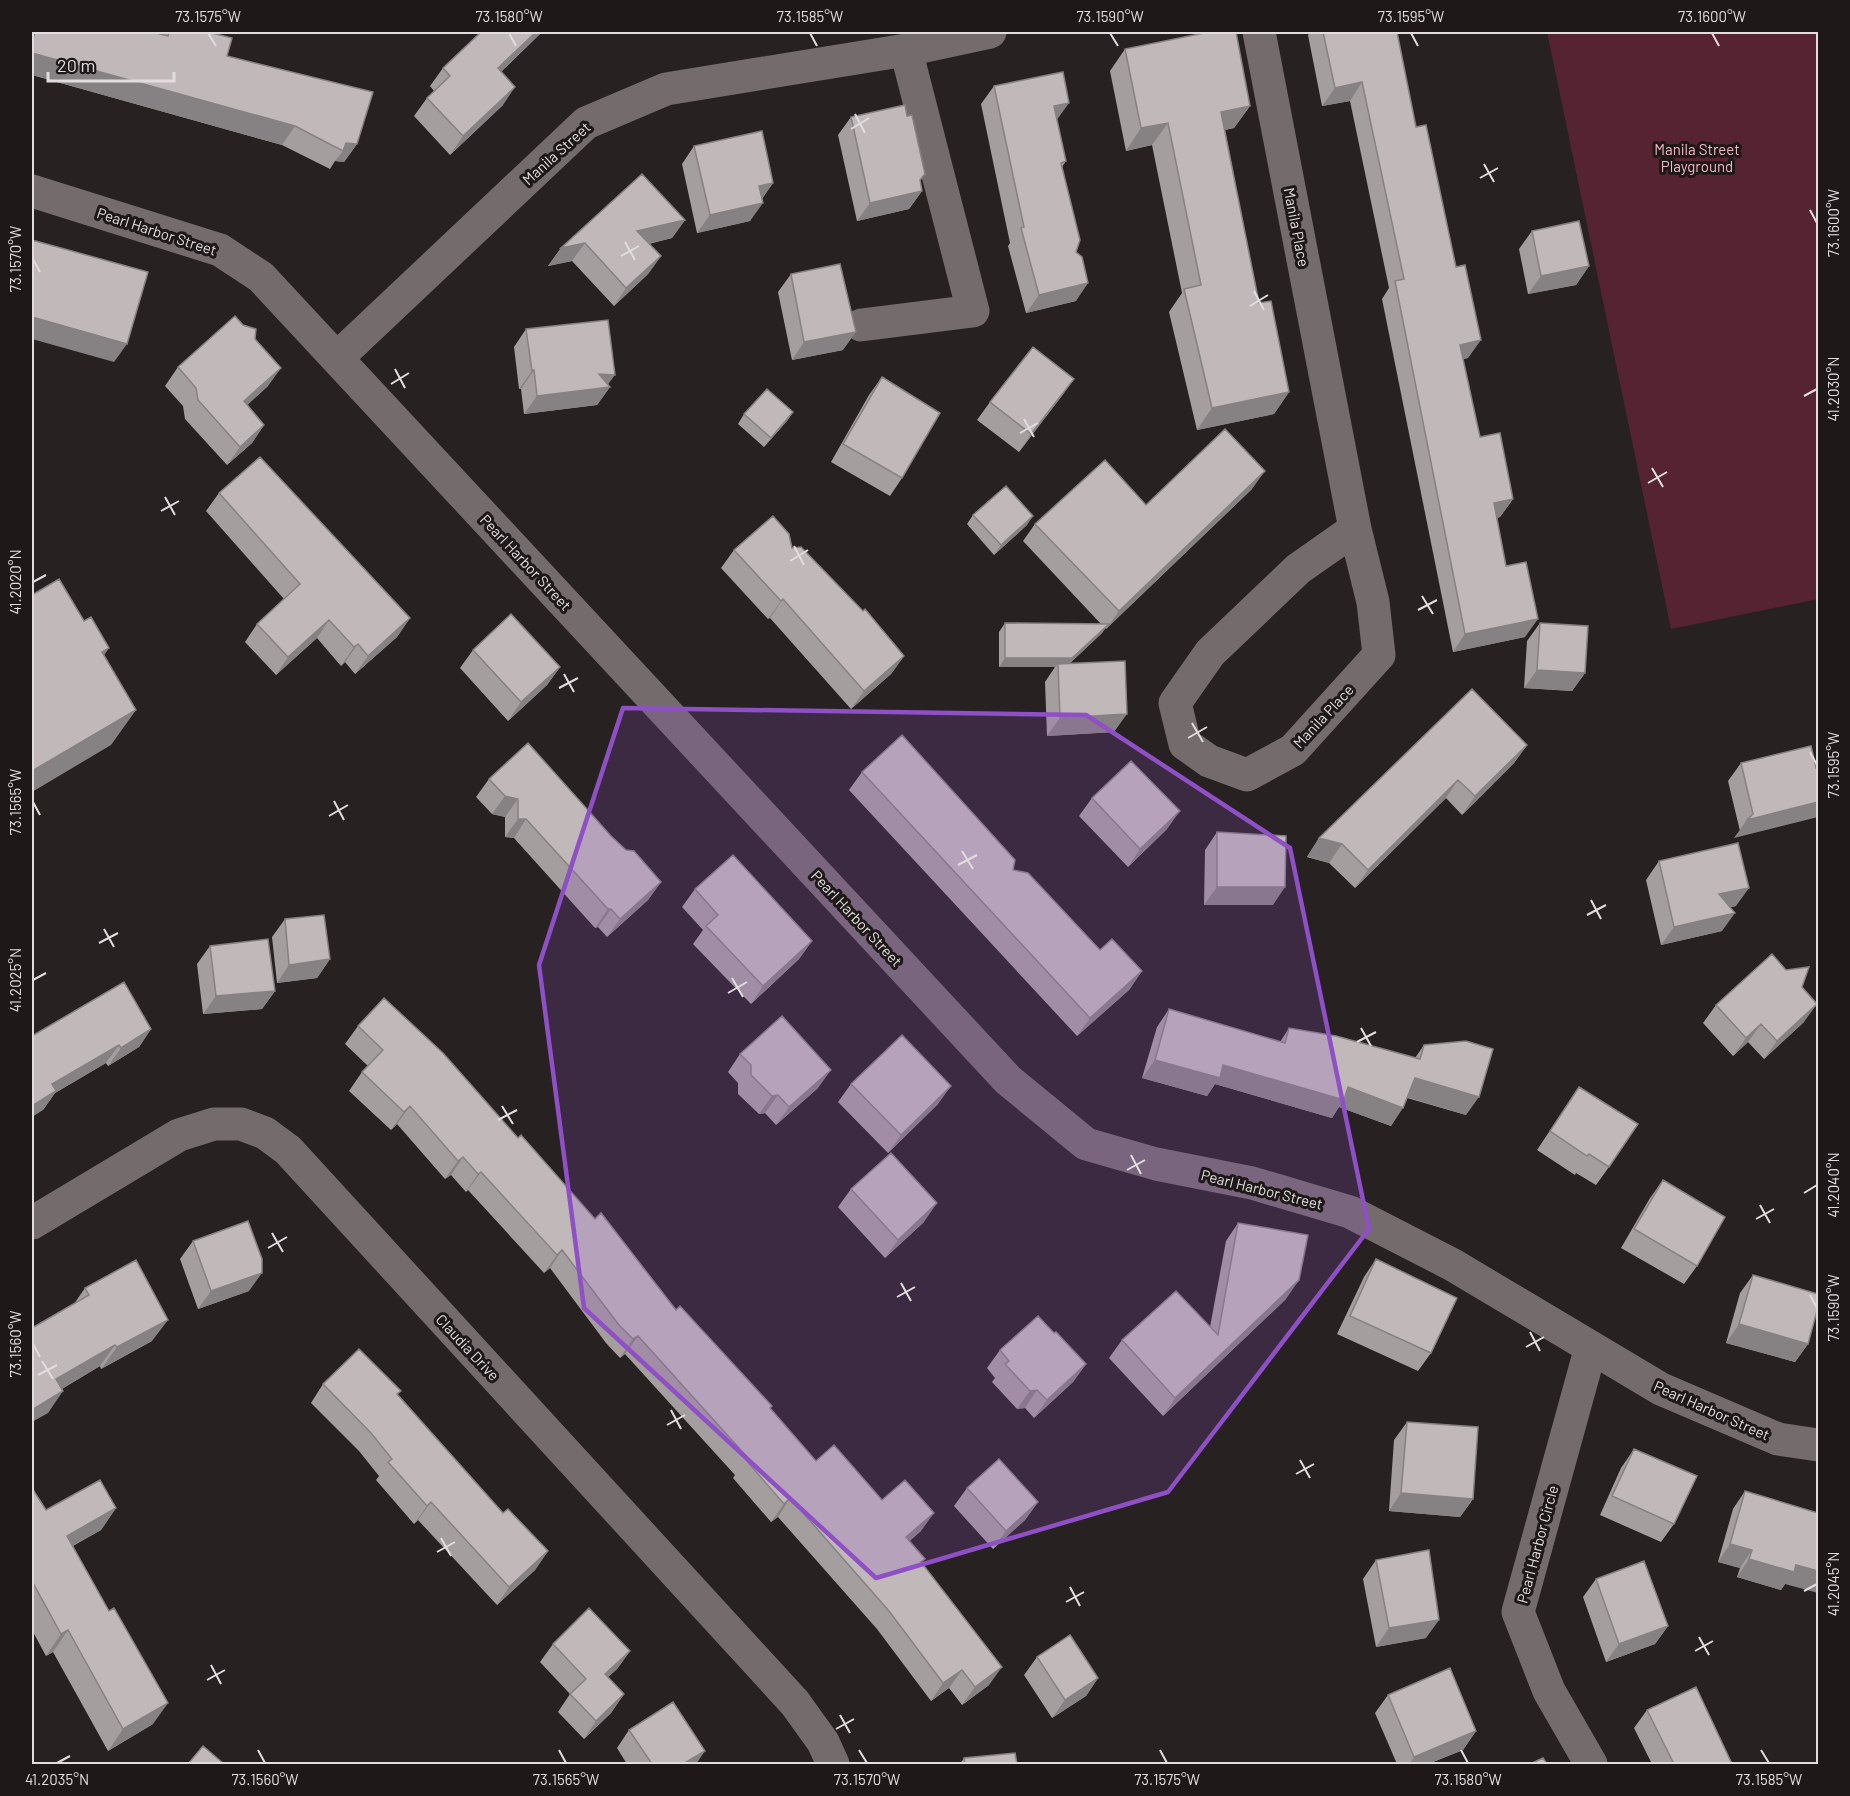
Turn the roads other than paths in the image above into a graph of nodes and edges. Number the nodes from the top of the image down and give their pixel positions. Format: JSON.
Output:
{"nodes":[{"id":1,"x":990,"y":32,"type":"edge"},
{"id":2,"x":1259,"y":32,"type":"edge"},
{"id":3,"x":906,"y":50,"type":"junction"},
{"id":4,"x":32,"y":191,"type":"edge"},
{"id":5,"x":861,"y":325,"type":"dead end"},
{"id":6,"x":337,"y":358,"type":"junction"},
{"id":7,"x":1355,"y":529,"type":"junction"},
{"id":8,"x":32,"y":1223,"type":"edge"},
{"id":9,"x":1591,"y":1347,"type":"junction"},
{"id":10,"x":1818,"y":1445,"type":"edge"},
{"id":11,"x":833,"y":1764,"type":"edge"},
{"id":12,"x":1591,"y":1764,"type":"edge"}],
"edges":[{"from":1,"to":3,"type":"street","name":"Manila Street"},
{"from":2,"to":7,"type":"street","name":"Manila Place"},
{"from":3,"to":5,"type":"street"},
{"from":3,"to":6,"type":"street","name":"Manila Street"},
{"from":4,"to":6,"type":"street","name":"Pearl Harbor Street"},
{"from":6,"to":9,"type":"street","name":"Pearl Harbor Street"},
{"from":7,"to":7,"type":"street","name":"Manila Place"},
{"from":8,"to":11,"type":"street","name":"Claudia Drive"},
{"from":9,"to":10,"type":"street","name":"Pearl Harbor Street"},
{"from":9,"to":12,"type":"street","name":"Pearl Harbor Circle"}]}
